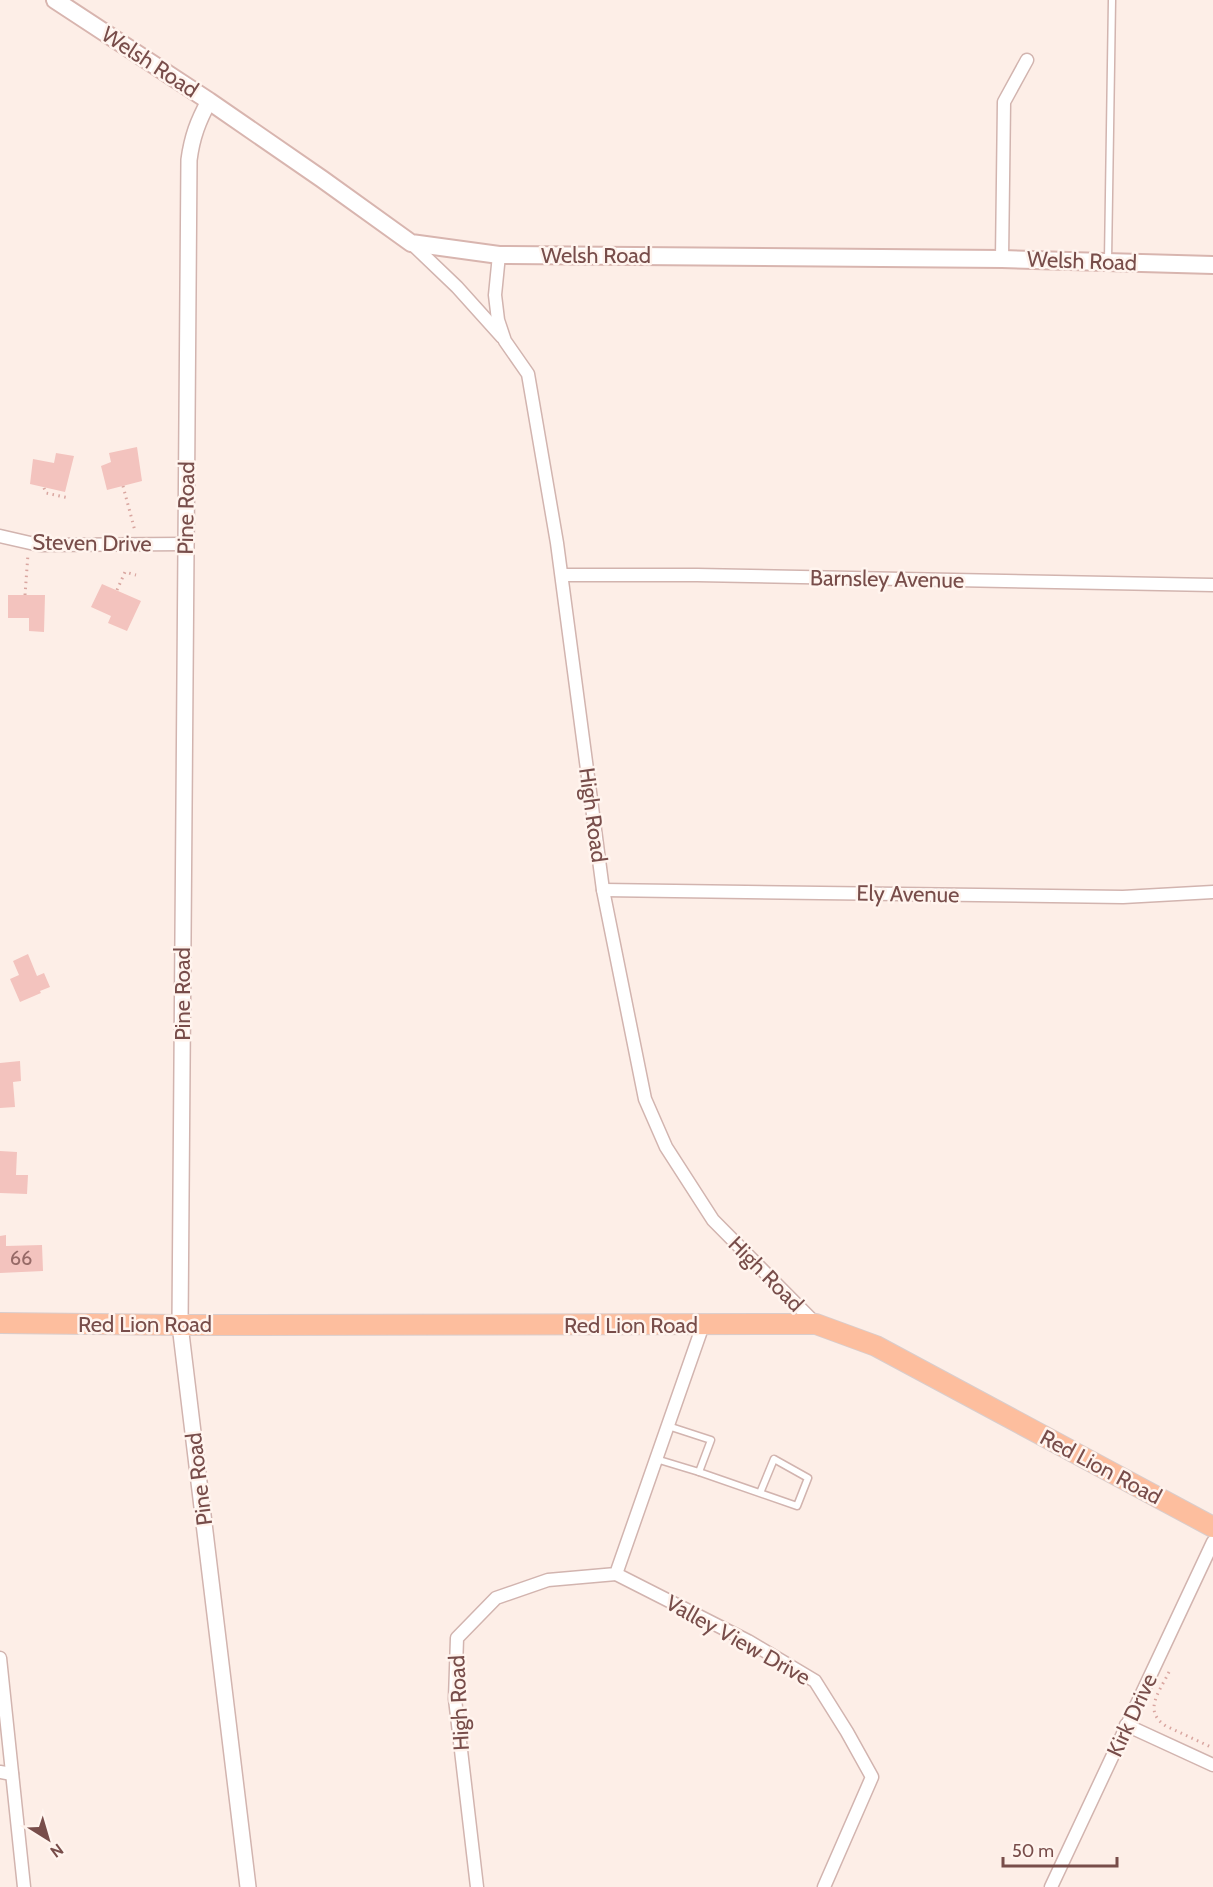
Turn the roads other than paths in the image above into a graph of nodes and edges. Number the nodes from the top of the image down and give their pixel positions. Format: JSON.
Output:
{"nodes":[{"id":1,"x":55,"y":0,"type":"edge"},
{"id":2,"x":1112,"y":0,"type":"edge"},
{"id":3,"x":1027,"y":60,"type":"dead end"},
{"id":4,"x":209,"y":100,"type":"junction"},
{"id":5,"x":411,"y":243,"type":"junction"},
{"id":6,"x":499,"y":255,"type":"junction"},
{"id":7,"x":1002,"y":259,"type":"junction"},
{"id":8,"x":1108,"y":262,"type":"junction"},
{"id":9,"x":1213,"y":265,"type":"edge"},
{"id":10,"x":505,"y":341,"type":"junction"},
{"id":11,"x":0,"y":536,"type":"edge"},
{"id":12,"x":185,"y":544,"type":"junction"},
{"id":13,"x":562,"y":575,"type":"junction"},
{"id":14,"x":1213,"y":585,"type":"edge"},
{"id":15,"x":603,"y":890,"type":"junction"},
{"id":16,"x":1213,"y":892,"type":"edge"},
{"id":17,"x":0,"y":1323,"type":"edge"},
{"id":18,"x":816,"y":1324,"type":"junction"},
{"id":19,"x":180,"y":1325,"type":"junction"},
{"id":20,"x":703,"y":1325,"type":"junction"},
{"id":21,"x":668,"y":1426,"type":"junction"},
{"id":22,"x":656,"y":1459,"type":"junction"},
{"id":23,"x":699,"y":1472,"type":"junction"},
{"id":24,"x":760,"y":1493,"type":"junction"},
{"id":25,"x":1213,"y":1527,"type":"edge"},
{"id":26,"x":1213,"y":1542,"type":"edge"},
{"id":27,"x":616,"y":1574,"type":"junction"},
{"id":28,"x":0,"y":1658,"type":"edge"},
{"id":29,"x":1126,"y":1725,"type":"junction"},
{"id":30,"x":1213,"y":1765,"type":"edge"},
{"id":31,"x":6,"y":1773,"type":"edge"},
{"id":32,"x":24,"y":1887,"type":"edge"},
{"id":33,"x":249,"y":1887,"type":"edge"},
{"id":34,"x":477,"y":1887,"type":"edge"},
{"id":35,"x":824,"y":1887,"type":"edge"},
{"id":36,"x":1051,"y":1887,"type":"edge"}],
"edges":[{"from":1,"to":4,"type":"main road","name":"Welsh Road"},
{"from":2,"to":8,"type":"lane"},
{"from":3,"to":7,"type":"street"},
{"from":4,"to":5,"type":"main road","name":"Welsh Road"},
{"from":4,"to":12,"type":"street","name":"Pine Road"},
{"from":5,"to":6,"type":"main road","name":"Welsh Road"},
{"from":5,"to":10,"type":"street"},
{"from":6,"to":7,"type":"main road","name":"Welsh Road"},
{"from":6,"to":10,"type":"street","name":"High Road"},
{"from":7,"to":8,"type":"main road","name":"Welsh Road"},
{"from":8,"to":9,"type":"main road","name":"Welsh Road"},
{"from":10,"to":13,"type":"street","name":"High Road"},
{"from":11,"to":12,"type":"street","name":"Steven Drive"},
{"from":12,"to":19,"type":"street","name":"Pine Road"},
{"from":13,"to":14,"type":"street","name":"Barnsley Avenue"},
{"from":13,"to":15,"type":"street","name":"High Road"},
{"from":15,"to":16,"type":"street","name":"Ely Avenue"},
{"from":15,"to":18,"type":"street","name":"High Road"},
{"from":17,"to":19,"type":"main road","name":"Red Lion Road"},
{"from":18,"to":20,"type":"main road","name":"Red Lion Road"},
{"from":18,"to":25,"type":"main road","name":"Red Lion Road"},
{"from":19,"to":20,"type":"main road","name":"Red Lion Road"},
{"from":19,"to":33,"type":"street","name":"Pine Road"},
{"from":20,"to":21,"type":"street"},
{"from":21,"to":22,"type":"street"},
{"from":21,"to":23,"type":"lane"},
{"from":22,"to":23,"type":"lane"},
{"from":22,"to":27,"type":"street"},
{"from":23,"to":24,"type":"lane"},
{"from":24,"to":24,"type":"lane"},
{"from":26,"to":29,"type":"street","name":"Kirk Drive"},
{"from":27,"to":34,"type":"street","name":"High Road"},
{"from":27,"to":35,"type":"street","name":"Valley View Drive"},
{"from":28,"to":31,"type":"street"},
{"from":29,"to":30,"type":"street"},
{"from":29,"to":36,"type":"street","name":"Kirk Drive"},
{"from":31,"to":32,"type":"street"}]}
